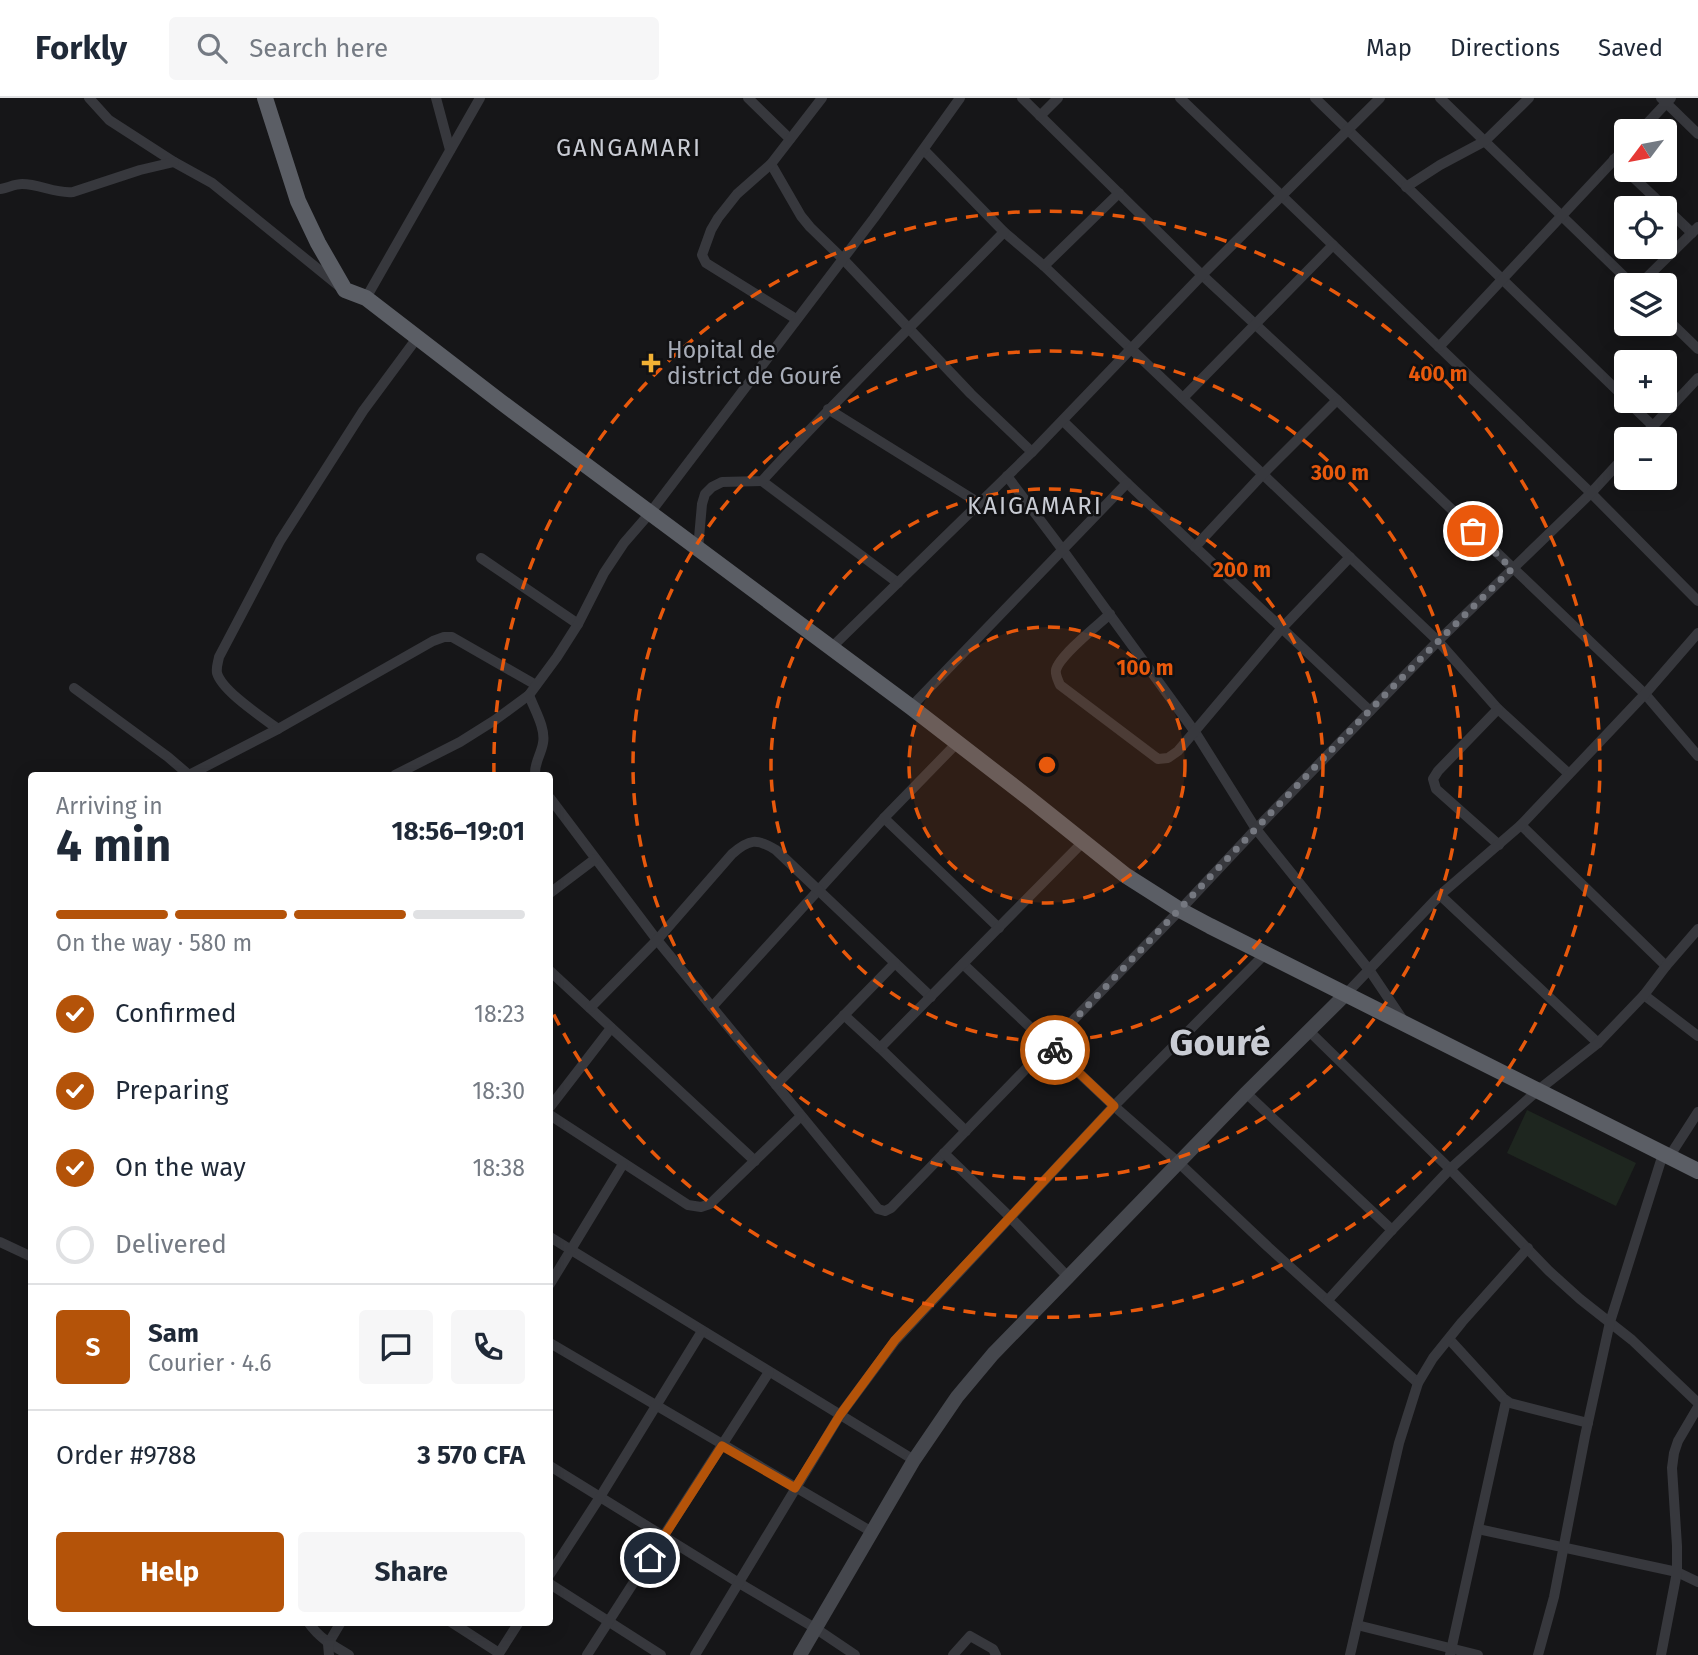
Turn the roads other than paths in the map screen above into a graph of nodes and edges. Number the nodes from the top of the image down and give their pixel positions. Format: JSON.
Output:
{"nodes":[{"id":1,"x":89,"y":98,"type":"edge"},
{"id":2,"x":265,"y":98,"type":"edge"},
{"id":3,"x":436,"y":98,"type":"edge"},
{"id":4,"x":480,"y":98,"type":"edge"},
{"id":5,"x":748,"y":98,"type":"edge"},
{"id":6,"x":822,"y":98,"type":"edge"},
{"id":7,"x":960,"y":98,"type":"edge"},
{"id":8,"x":1022,"y":98,"type":"edge"},
{"id":9,"x":1058,"y":98,"type":"edge"},
{"id":10,"x":1180,"y":98,"type":"edge"},
{"id":11,"x":1315,"y":98,"type":"edge"},
{"id":12,"x":1380,"y":98,"type":"edge"},
{"id":13,"x":1440,"y":98,"type":"edge"},
{"id":14,"x":1529,"y":98,"type":"edge"},
{"id":15,"x":1666,"y":100,"type":"edge"},
{"id":16,"x":1040,"y":116,"type":"junction"},
{"id":17,"x":1650,"y":119,"type":"edge"},
{"id":18,"x":1348,"y":130,"type":"junction"},
{"id":19,"x":1698,"y":134,"type":"edge"},
{"id":20,"x":790,"y":139,"type":"junction"},
{"id":21,"x":1485,"y":141,"type":"junction"},
{"id":22,"x":450,"y":150,"type":"junction"},
{"id":23,"x":924,"y":150,"type":"junction"},
{"id":24,"x":1614,"y":159,"type":"edge"},
{"id":25,"x":174,"y":162,"type":"junction"},
{"id":26,"x":771,"y":164,"type":"junction"},
{"id":27,"x":1640,"y":182,"type":"edge"},
{"id":28,"x":1406,"y":187,"type":"junction"},
{"id":29,"x":0,"y":189,"type":"edge"},
{"id":30,"x":1119,"y":194,"type":"junction"},
{"id":31,"x":1282,"y":195,"type":"junction"},
{"id":32,"x":1562,"y":216,"type":"junction"},
{"id":33,"x":1695,"y":230,"type":"edge"},
{"id":34,"x":1004,"y":232,"type":"junction"},
{"id":35,"x":1333,"y":245,"type":"junction"},
{"id":36,"x":843,"y":259,"type":"junction"},
{"id":37,"x":1044,"y":266,"type":"junction"},
{"id":38,"x":1621,"y":273,"type":"edge"},
{"id":39,"x":1651,"y":273,"type":"edge"},
{"id":40,"x":1202,"y":275,"type":"junction"},
{"id":41,"x":1502,"y":281,"type":"junction"},
{"id":42,"x":345,"y":290,"type":"junction"},
{"id":43,"x":366,"y":298,"type":"junction"},
{"id":44,"x":796,"y":319,"type":"junction"},
{"id":45,"x":1255,"y":324,"type":"junction"},
{"id":46,"x":910,"y":329,"type":"junction"},
{"id":47,"x":1677,"y":329,"type":"edge"},
{"id":48,"x":417,"y":338,"type":"junction"},
{"id":49,"x":1439,"y":347,"type":"junction"},
{"id":50,"x":1131,"y":349,"type":"junction"},
{"id":51,"x":1698,"y":349,"type":"edge"},
{"id":52,"x":1698,"y":378,"type":"edge"},
{"id":53,"x":1614,"y":388,"type":"edge"},
{"id":54,"x":1183,"y":398,"type":"junction"},
{"id":55,"x":1337,"y":400,"type":"junction"},
{"id":56,"x":828,"y":409,"type":"junction"},
{"id":57,"x":1640,"y":413,"type":"edge"},
{"id":58,"x":1063,"y":421,"type":"junction"},
{"id":59,"x":1653,"y":426,"type":"joint"},
{"id":60,"x":1032,"y":452,"type":"junction"},
{"id":61,"x":1614,"y":468,"type":"edge"},
{"id":62,"x":1263,"y":474,"type":"junction"},
{"id":63,"x":1007,"y":476,"type":"junction"},
{"id":64,"x":762,"y":481,"type":"junction"},
{"id":65,"x":1127,"y":483,"type":"junction"},
{"id":66,"x":1591,"y":493,"type":"junction"},
{"id":67,"x":979,"y":503,"type":"junction"},
{"id":68,"x":650,"y":513,"type":"junction"},
{"id":69,"x":1195,"y":547,"type":"junction"},
{"id":70,"x":1062,"y":549,"type":"junction"},
{"id":71,"x":698,"y":550,"type":"junction"},
{"id":72,"x":1350,"y":557,"type":"junction"},
{"id":73,"x":481,"y":558,"type":"dead end"},
{"id":74,"x":1512,"y":569,"type":"junction"},
{"id":75,"x":898,"y":583,"type":"junction"},
{"id":76,"x":1698,"y":601,"type":"edge"},
{"id":77,"x":1110,"y":614,"type":"junction"},
{"id":78,"x":578,"y":624,"type":"junction"},
{"id":79,"x":1282,"y":628,"type":"junction"},
{"id":80,"x":1698,"y":633,"type":"edge"},
{"id":81,"x":1438,"y":641,"type":"junction"},
{"id":82,"x":832,"y":648,"type":"junction"},
{"id":83,"x":536,"y":685,"type":"junction"},
{"id":84,"x":74,"y":688,"type":"dead end"},
{"id":85,"x":1645,"y":694,"type":"junction"},
{"id":86,"x":529,"y":695,"type":"junction"},
{"id":87,"x":911,"y":707,"type":"junction"},
{"id":88,"x":1498,"y":709,"type":"junction"},
{"id":89,"x":1370,"y":711,"type":"junction"},
{"id":90,"x":278,"y":729,"type":"junction"},
{"id":91,"x":1195,"y":732,"type":"junction"},
{"id":92,"x":958,"y":743,"type":"junction"},
{"id":93,"x":1698,"y":756,"type":"edge"},
{"id":94,"x":186,"y":772,"type":"edge"},
{"id":95,"x":195,"y":772,"type":"edge"},
{"id":96,"x":401,"y":772,"type":"edge"},
{"id":97,"x":535,"y":772,"type":"edge"},
{"id":98,"x":1568,"y":773,"type":"junction"},
{"id":99,"x":553,"y":802,"type":"edge"},
{"id":100,"x":884,"y":818,"type":"junction"},
{"id":101,"x":1521,"y":825,"type":"junction"},
{"id":102,"x":1256,"y":829,"type":"junction"},
{"id":103,"x":1083,"y":842,"type":"junction"},
{"id":104,"x":1499,"y":845,"type":"junction"},
{"id":105,"x":596,"y":859,"type":"junction"},
{"id":106,"x":818,"y":890,"type":"junction"},
{"id":107,"x":553,"y":891,"type":"edge"},
{"id":108,"x":1440,"y":895,"type":"junction"},
{"id":109,"x":1180,"y":910,"type":"junction"},
{"id":110,"x":999,"y":929,"type":"junction"},
{"id":111,"x":1698,"y":929,"type":"edge"},
{"id":112,"x":657,"y":940,"type":"junction"},
{"id":113,"x":1265,"y":954,"type":"junction"},
{"id":114,"x":895,"y":963,"type":"junction"},
{"id":115,"x":964,"y":964,"type":"junction"},
{"id":116,"x":1665,"y":966,"type":"junction"},
{"id":117,"x":1370,"y":971,"type":"junction"},
{"id":118,"x":553,"y":974,"type":"edge"},
{"id":119,"x":1345,"y":995,"type":"junction"},
{"id":120,"x":1644,"y":995,"type":"junction"},
{"id":121,"x":931,"y":997,"type":"junction"},
{"id":122,"x":1200,"y":1002,"type":"dead end"},
{"id":123,"x":712,"y":1007,"type":"junction"},
{"id":124,"x":590,"y":1008,"type":"junction"},
{"id":125,"x":1209,"y":1010,"type":"junction"},
{"id":126,"x":844,"y":1016,"type":"junction"},
{"id":127,"x":1407,"y":1026,"type":"junction"},
{"id":128,"x":611,"y":1028,"type":"junction"},
{"id":129,"x":1308,"y":1031,"type":"junction"},
{"id":130,"x":1698,"y":1036,"type":"edge"},
{"id":131,"x":1598,"y":1043,"type":"junction"},
{"id":132,"x":1050,"y":1045,"type":"junction"},
{"id":133,"x":880,"y":1048,"type":"junction"},
{"id":134,"x":776,"y":1085,"type":"junction"},
{"id":135,"x":1536,"y":1091,"type":"junction"},
{"id":136,"x":1246,"y":1093,"type":"junction"},
{"id":137,"x":553,"y":1103,"type":"edge"},
{"id":138,"x":1114,"y":1106,"type":"junction"},
{"id":139,"x":1698,"y":1112,"type":"edge"},
{"id":140,"x":801,"y":1116,"type":"junction"},
{"id":141,"x":553,"y":1117,"type":"edge"},
{"id":142,"x":966,"y":1131,"type":"junction"},
{"id":143,"x":944,"y":1153,"type":"junction"},
{"id":144,"x":1665,"y":1155,"type":"junction"},
{"id":145,"x":755,"y":1161,"type":"junction"},
{"id":146,"x":1179,"y":1163,"type":"junction"},
{"id":147,"x":623,"y":1164,"type":"junction"},
{"id":148,"x":1450,"y":1169,"type":"junction"},
{"id":149,"x":1698,"y":1171,"type":"edge"},
{"id":150,"x":1009,"y":1216,"type":"junction"},
{"id":151,"x":1392,"y":1230,"type":"junction"},
{"id":152,"x":553,"y":1239,"type":"edge"},
{"id":153,"x":0,"y":1242,"type":"edge"},
{"id":154,"x":1528,"y":1248,"type":"junction"},
{"id":155,"x":571,"y":1250,"type":"junction"},
{"id":156,"x":28,"y":1255,"type":"edge"},
{"id":157,"x":1068,"y":1277,"type":"junction"},
{"id":158,"x":553,"y":1279,"type":"edge"},
{"id":159,"x":1328,"y":1300,"type":"junction"},
{"id":160,"x":1610,"y":1322,"type":"junction"},
{"id":161,"x":702,"y":1331,"type":"junction"},
{"id":162,"x":1449,"y":1339,"type":"junction"},
{"id":163,"x":553,"y":1345,"type":"edge"},
{"id":164,"x":769,"y":1372,"type":"junction"},
{"id":165,"x":1418,"y":1383,"type":"junction"},
{"id":166,"x":1506,"y":1401,"type":"junction"},
{"id":167,"x":1698,"y":1405,"type":"edge"},
{"id":168,"x":656,"y":1407,"type":"junction"},
{"id":169,"x":840,"y":1415,"type":"junction"},
{"id":170,"x":1588,"y":1423,"type":"junction"},
{"id":171,"x":722,"y":1446,"type":"junction"},
{"id":172,"x":914,"y":1460,"type":"junction"},
{"id":173,"x":553,"y":1468,"type":"edge"},
{"id":174,"x":795,"y":1488,"type":"junction"},
{"id":175,"x":600,"y":1497,"type":"junction"},
{"id":176,"x":1478,"y":1529,"type":"junction"},
{"id":177,"x":872,"y":1532,"type":"junction"},
{"id":178,"x":663,"y":1536,"type":"junction"},
{"id":179,"x":1563,"y":1548,"type":"junction"},
{"id":180,"x":553,"y":1569,"type":"edge"},
{"id":181,"x":1677,"y":1572,"type":"junction"},
{"id":182,"x":1698,"y":1582,"type":"edge"},
{"id":183,"x":739,"y":1583,"type":"junction"},
{"id":184,"x":553,"y":1586,"type":"edge"},
{"id":185,"x":608,"y":1622,"type":"junction"},
{"id":186,"x":1357,"y":1625,"type":"junction"},
{"id":187,"x":311,"y":1626,"type":"edge"},
{"id":188,"x":339,"y":1626,"type":"edge"},
{"id":189,"x":456,"y":1626,"type":"edge"},
{"id":190,"x":516,"y":1626,"type":"edge"},
{"id":191,"x":815,"y":1628,"type":"junction"},
{"id":192,"x":328,"y":1644,"type":"junction"},
{"id":193,"x":1450,"y":1652,"type":"edge"},
{"id":194,"x":498,"y":1654,"type":"edge"},
{"id":195,"x":329,"y":1655,"type":"edge"},
{"id":196,"x":349,"y":1655,"type":"edge"},
{"id":197,"x":587,"y":1655,"type":"edge"},
{"id":198,"x":661,"y":1655,"type":"edge"},
{"id":199,"x":695,"y":1655,"type":"edge"},
{"id":200,"x":800,"y":1655,"type":"edge"},
{"id":201,"x":855,"y":1655,"type":"edge"},
{"id":202,"x":953,"y":1655,"type":"edge"},
{"id":203,"x":996,"y":1655,"type":"edge"},
{"id":204,"x":1350,"y":1655,"type":"edge"},
{"id":205,"x":1478,"y":1655,"type":"edge"},
{"id":206,"x":1538,"y":1655,"type":"edge"},
{"id":207,"x":1661,"y":1655,"type":"edge"}],
"edges":[{"from":1,"to":25,"type":"street"},
{"from":2,"to":42,"type":"highway"},
{"from":3,"to":22,"type":"street"},
{"from":4,"to":22,"type":"street"},
{"from":5,"to":20,"type":"street"},
{"from":6,"to":20,"type":"street"},
{"from":7,"to":23,"type":"street"},
{"from":8,"to":16,"type":"street"},
{"from":9,"to":16,"type":"street"},
{"from":10,"to":31,"type":"street"},
{"from":11,"to":18,"type":"street"},
{"from":12,"to":18,"type":"street"},
{"from":13,"to":21,"type":"street"},
{"from":14,"to":21,"type":"street"},
{"from":15,"to":17,"type":"street"},
{"from":15,"to":19,"type":"street"},
{"from":16,"to":30,"type":"street"},
{"from":18,"to":28,"type":"street"},
{"from":18,"to":31,"type":"street"},
{"from":20,"to":26,"type":"street"},
{"from":21,"to":28,"type":"street"},
{"from":21,"to":32,"type":"street"},
{"from":22,"to":43,"type":"street"},
{"from":23,"to":34,"type":"street"},
{"from":23,"to":36,"type":"street"},
{"from":24,"to":32,"type":"street"},
{"from":25,"to":29,"type":"street"},
{"from":25,"to":42,"type":"street"},
{"from":26,"to":36,"type":"street"},
{"from":26,"to":44,"type":"street"},
{"from":27,"to":33,"type":"street"},
{"from":28,"to":41,"type":"street"},
{"from":30,"to":37,"type":"street"},
{"from":30,"to":40,"type":"street"},
{"from":31,"to":35,"type":"street"},
{"from":31,"to":40,"type":"street"},
{"from":32,"to":38,"type":"street"},
{"from":32,"to":41,"type":"street"},
{"from":33,"to":39,"type":"street"},
{"from":34,"to":37,"type":"street"},
{"from":34,"to":46,"type":"street"},
{"from":35,"to":45,"type":"street"},
{"from":35,"to":49,"type":"street"},
{"from":36,"to":44,"type":"street"},
{"from":36,"to":46,"type":"street"},
{"from":37,"to":50,"type":"street"},
{"from":40,"to":45,"type":"street"},
{"from":40,"to":50,"type":"street"},
{"from":41,"to":49,"type":"street"},
{"from":41,"to":53,"type":"street"},
{"from":42,"to":43,"type":"highway"},
{"from":43,"to":48,"type":"highway"},
{"from":44,"to":68,"type":"street"},
{"from":45,"to":54,"type":"street"},
{"from":45,"to":55,"type":"street"},
{"from":46,"to":56,"type":"street"},
{"from":46,"to":60,"type":"street"},
{"from":47,"to":51,"type":"street"},
{"from":48,"to":68,"type":"highway"},
{"from":48,"to":90,"type":"street"},
{"from":49,"to":66,"type":"street"},
{"from":50,"to":54,"type":"street"},
{"from":50,"to":58,"type":"street"},
{"from":52,"to":59,"type":"street"},
{"from":54,"to":62,"type":"street"},
{"from":55,"to":62,"type":"street"},
{"from":55,"to":74,"type":"street"},
{"from":56,"to":64,"type":"street"},
{"from":56,"to":67,"type":"street"},
{"from":57,"to":59,"type":"street"},
{"from":58,"to":60,"type":"street"},
{"from":58,"to":65,"type":"street"},
{"from":60,"to":63,"type":"street"},
{"from":61,"to":66,"type":"street"},
{"from":62,"to":69,"type":"street"},
{"from":62,"to":72,"type":"street"},
{"from":63,"to":67,"type":"street"},
{"from":63,"to":70,"type":"street"},
{"from":64,"to":71,"type":"street"},
{"from":64,"to":75,"type":"street"},
{"from":65,"to":69,"type":"street"},
{"from":65,"to":70,"type":"street"},
{"from":66,"to":74,"type":"street"},
{"from":66,"to":76,"type":"street"},
{"from":67,"to":75,"type":"street"},
{"from":68,"to":71,"type":"highway"},
{"from":68,"to":78,"type":"street"},
{"from":69,"to":79,"type":"street"},
{"from":70,"to":77,"type":"street"},
{"from":70,"to":87,"type":"street"},
{"from":71,"to":82,"type":"highway"},
{"from":72,"to":79,"type":"street"},
{"from":72,"to":81,"type":"street"},
{"from":73,"to":78,"type":"street"},
{"from":74,"to":81,"type":"street"},
{"from":74,"to":85,"type":"street"},
{"from":75,"to":82,"type":"street"},
{"from":77,"to":91,"type":"street"},
{"from":77,"to":91,"type":"street"},
{"from":78,"to":83,"type":"street"},
{"from":79,"to":89,"type":"street"},
{"from":79,"to":91,"type":"street"},
{"from":80,"to":85,"type":"street"},
{"from":81,"to":88,"type":"street"},
{"from":81,"to":89,"type":"street"},
{"from":82,"to":87,"type":"highway"},
{"from":83,"to":86,"type":"street"},
{"from":83,"to":90,"type":"street"},
{"from":84,"to":94,"type":"street"},
{"from":85,"to":93,"type":"street"},
{"from":85,"to":98,"type":"street"},
{"from":86,"to":96,"type":"street"},
{"from":86,"to":97,"type":"street"},
{"from":87,"to":92,"type":"highway"},
{"from":88,"to":98,"type":"street"},
{"from":88,"to":104,"type":"street"},
{"from":89,"to":102,"type":"street"},
{"from":90,"to":95,"type":"street"},
{"from":91,"to":102,"type":"street"},
{"from":92,"to":100,"type":"street"},
{"from":92,"to":103,"type":"highway"},
{"from":98,"to":101,"type":"street"},
{"from":99,"to":105,"type":"street"},
{"from":100,"to":106,"type":"street"},
{"from":100,"to":110,"type":"street"},
{"from":101,"to":104,"type":"street"},
{"from":101,"to":116,"type":"street"},
{"from":102,"to":109,"type":"street"},
{"from":102,"to":117,"type":"street"},
{"from":103,"to":109,"type":"highway"},
{"from":103,"to":110,"type":"street"},
{"from":104,"to":108,"type":"street"},
{"from":105,"to":107,"type":"street"},
{"from":105,"to":112,"type":"street"},
{"from":106,"to":112,"type":"street"},
{"from":106,"to":114,"type":"street"},
{"from":106,"to":123,"type":"street"},
{"from":108,"to":117,"type":"street"},
{"from":108,"to":131,"type":"street"},
{"from":109,"to":113,"type":"highway"},
{"from":109,"to":132,"type":"street"},
{"from":110,"to":115,"type":"street"},
{"from":111,"to":116,"type":"street"},
{"from":112,"to":123,"type":"street"},
{"from":112,"to":124,"type":"street"},
{"from":113,"to":119,"type":"highway"},
{"from":113,"to":125,"type":"street"},
{"from":114,"to":121,"type":"street"},
{"from":114,"to":126,"type":"street"},
{"from":115,"to":121,"type":"street"},
{"from":115,"to":132,"type":"street"},
{"from":116,"to":120,"type":"street"},
{"from":117,"to":119,"type":"street"},
{"from":117,"to":127,"type":"street"},
{"from":118,"to":124,"type":"street"},
{"from":119,"to":127,"type":"highway"},
{"from":119,"to":129,"type":"main road"},
{"from":120,"to":130,"type":"street"},
{"from":120,"to":131,"type":"street"},
{"from":121,"to":133,"type":"street"},
{"from":122,"to":125,"type":"street"},
{"from":123,"to":134,"type":"street"},
{"from":124,"to":128,"type":"street"},
{"from":125,"to":138,"type":"street"},
{"from":126,"to":133,"type":"street"},
{"from":126,"to":134,"type":"street"},
{"from":127,"to":135,"type":"highway"},
{"from":128,"to":137,"type":"street"},
{"from":128,"to":145,"type":"street"},
{"from":129,"to":136,"type":"main road"},
{"from":129,"to":148,"type":"street"},
{"from":131,"to":135,"type":"street"},
{"from":132,"to":138,"type":"street"},
{"from":132,"to":142,"type":"street"},
{"from":133,"to":142,"type":"street"},
{"from":134,"to":140,"type":"street"},
{"from":135,"to":144,"type":"highway"},
{"from":135,"to":148,"type":"street"},
{"from":136,"to":146,"type":"main road"},
{"from":136,"to":151,"type":"street"},
{"from":138,"to":146,"type":"street"},
{"from":138,"to":150,"type":"street"},
{"from":139,"to":144,"type":"street"},
{"from":140,"to":143,"type":"street"},
{"from":140,"to":145,"type":"street"},
{"from":141,"to":147,"type":"street"},
{"from":142,"to":143,"type":"street"},
{"from":143,"to":150,"type":"street"},
{"from":144,"to":149,"type":"highway"},
{"from":144,"to":160,"type":"street"},
{"from":145,"to":147,"type":"street"},
{"from":146,"to":157,"type":"main road"},
{"from":146,"to":159,"type":"street"},
{"from":147,"to":155,"type":"street"},
{"from":148,"to":151,"type":"street"},
{"from":148,"to":154,"type":"street"},
{"from":150,"to":157,"type":"street"},
{"from":150,"to":169,"type":"street"},
{"from":151,"to":159,"type":"street"},
{"from":152,"to":155,"type":"street"},
{"from":153,"to":156,"type":"street"},
{"from":154,"to":160,"type":"street"},
{"from":154,"to":162,"type":"street"},
{"from":155,"to":158,"type":"street"},
{"from":155,"to":161,"type":"street"},
{"from":157,"to":172,"type":"main road"},
{"from":159,"to":165,"type":"street"},
{"from":160,"to":167,"type":"street"},
{"from":160,"to":170,"type":"street"},
{"from":161,"to":164,"type":"street"},
{"from":161,"to":168,"type":"street"},
{"from":162,"to":165,"type":"street"},
{"from":162,"to":166,"type":"street"},
{"from":163,"to":168,"type":"street"},
{"from":164,"to":169,"type":"street"},
{"from":164,"to":171,"type":"street"},
{"from":165,"to":186,"type":"street"},
{"from":166,"to":170,"type":"street"},
{"from":166,"to":176,"type":"street"},
{"from":167,"to":181,"type":"street"},
{"from":168,"to":171,"type":"street"},
{"from":168,"to":175,"type":"street"},
{"from":169,"to":172,"type":"street"},
{"from":169,"to":174,"type":"street"},
{"from":170,"to":179,"type":"street"},
{"from":171,"to":174,"type":"street"},
{"from":171,"to":178,"type":"street"},
{"from":172,"to":177,"type":"main road"},
{"from":173,"to":175,"type":"street"},
{"from":174,"to":177,"type":"street"},
{"from":174,"to":183,"type":"street"},
{"from":175,"to":178,"type":"street"},
{"from":175,"to":180,"type":"street"},
{"from":176,"to":179,"type":"street"},
{"from":176,"to":193,"type":"street"},
{"from":177,"to":191,"type":"main road"},
{"from":178,"to":183,"type":"street"},
{"from":178,"to":185,"type":"street"},
{"from":179,"to":181,"type":"street"},
{"from":179,"to":206,"type":"street"},
{"from":181,"to":182,"type":"street"},
{"from":181,"to":207,"type":"street"},
{"from":183,"to":191,"type":"street"},
{"from":183,"to":199,"type":"street"},
{"from":184,"to":185,"type":"street"},
{"from":185,"to":197,"type":"street"},
{"from":185,"to":198,"type":"street"},
{"from":186,"to":193,"type":"street"},
{"from":186,"to":204,"type":"street"},
{"from":187,"to":192,"type":"street"},
{"from":188,"to":192,"type":"street"},
{"from":189,"to":194,"type":"street"},
{"from":190,"to":194,"type":"street"},
{"from":191,"to":200,"type":"main road"},
{"from":191,"to":201,"type":"street"},
{"from":192,"to":195,"type":"street"},
{"from":192,"to":196,"type":"street"},
{"from":193,"to":205,"type":"street"},
{"from":202,"to":203,"type":"street"}]}
